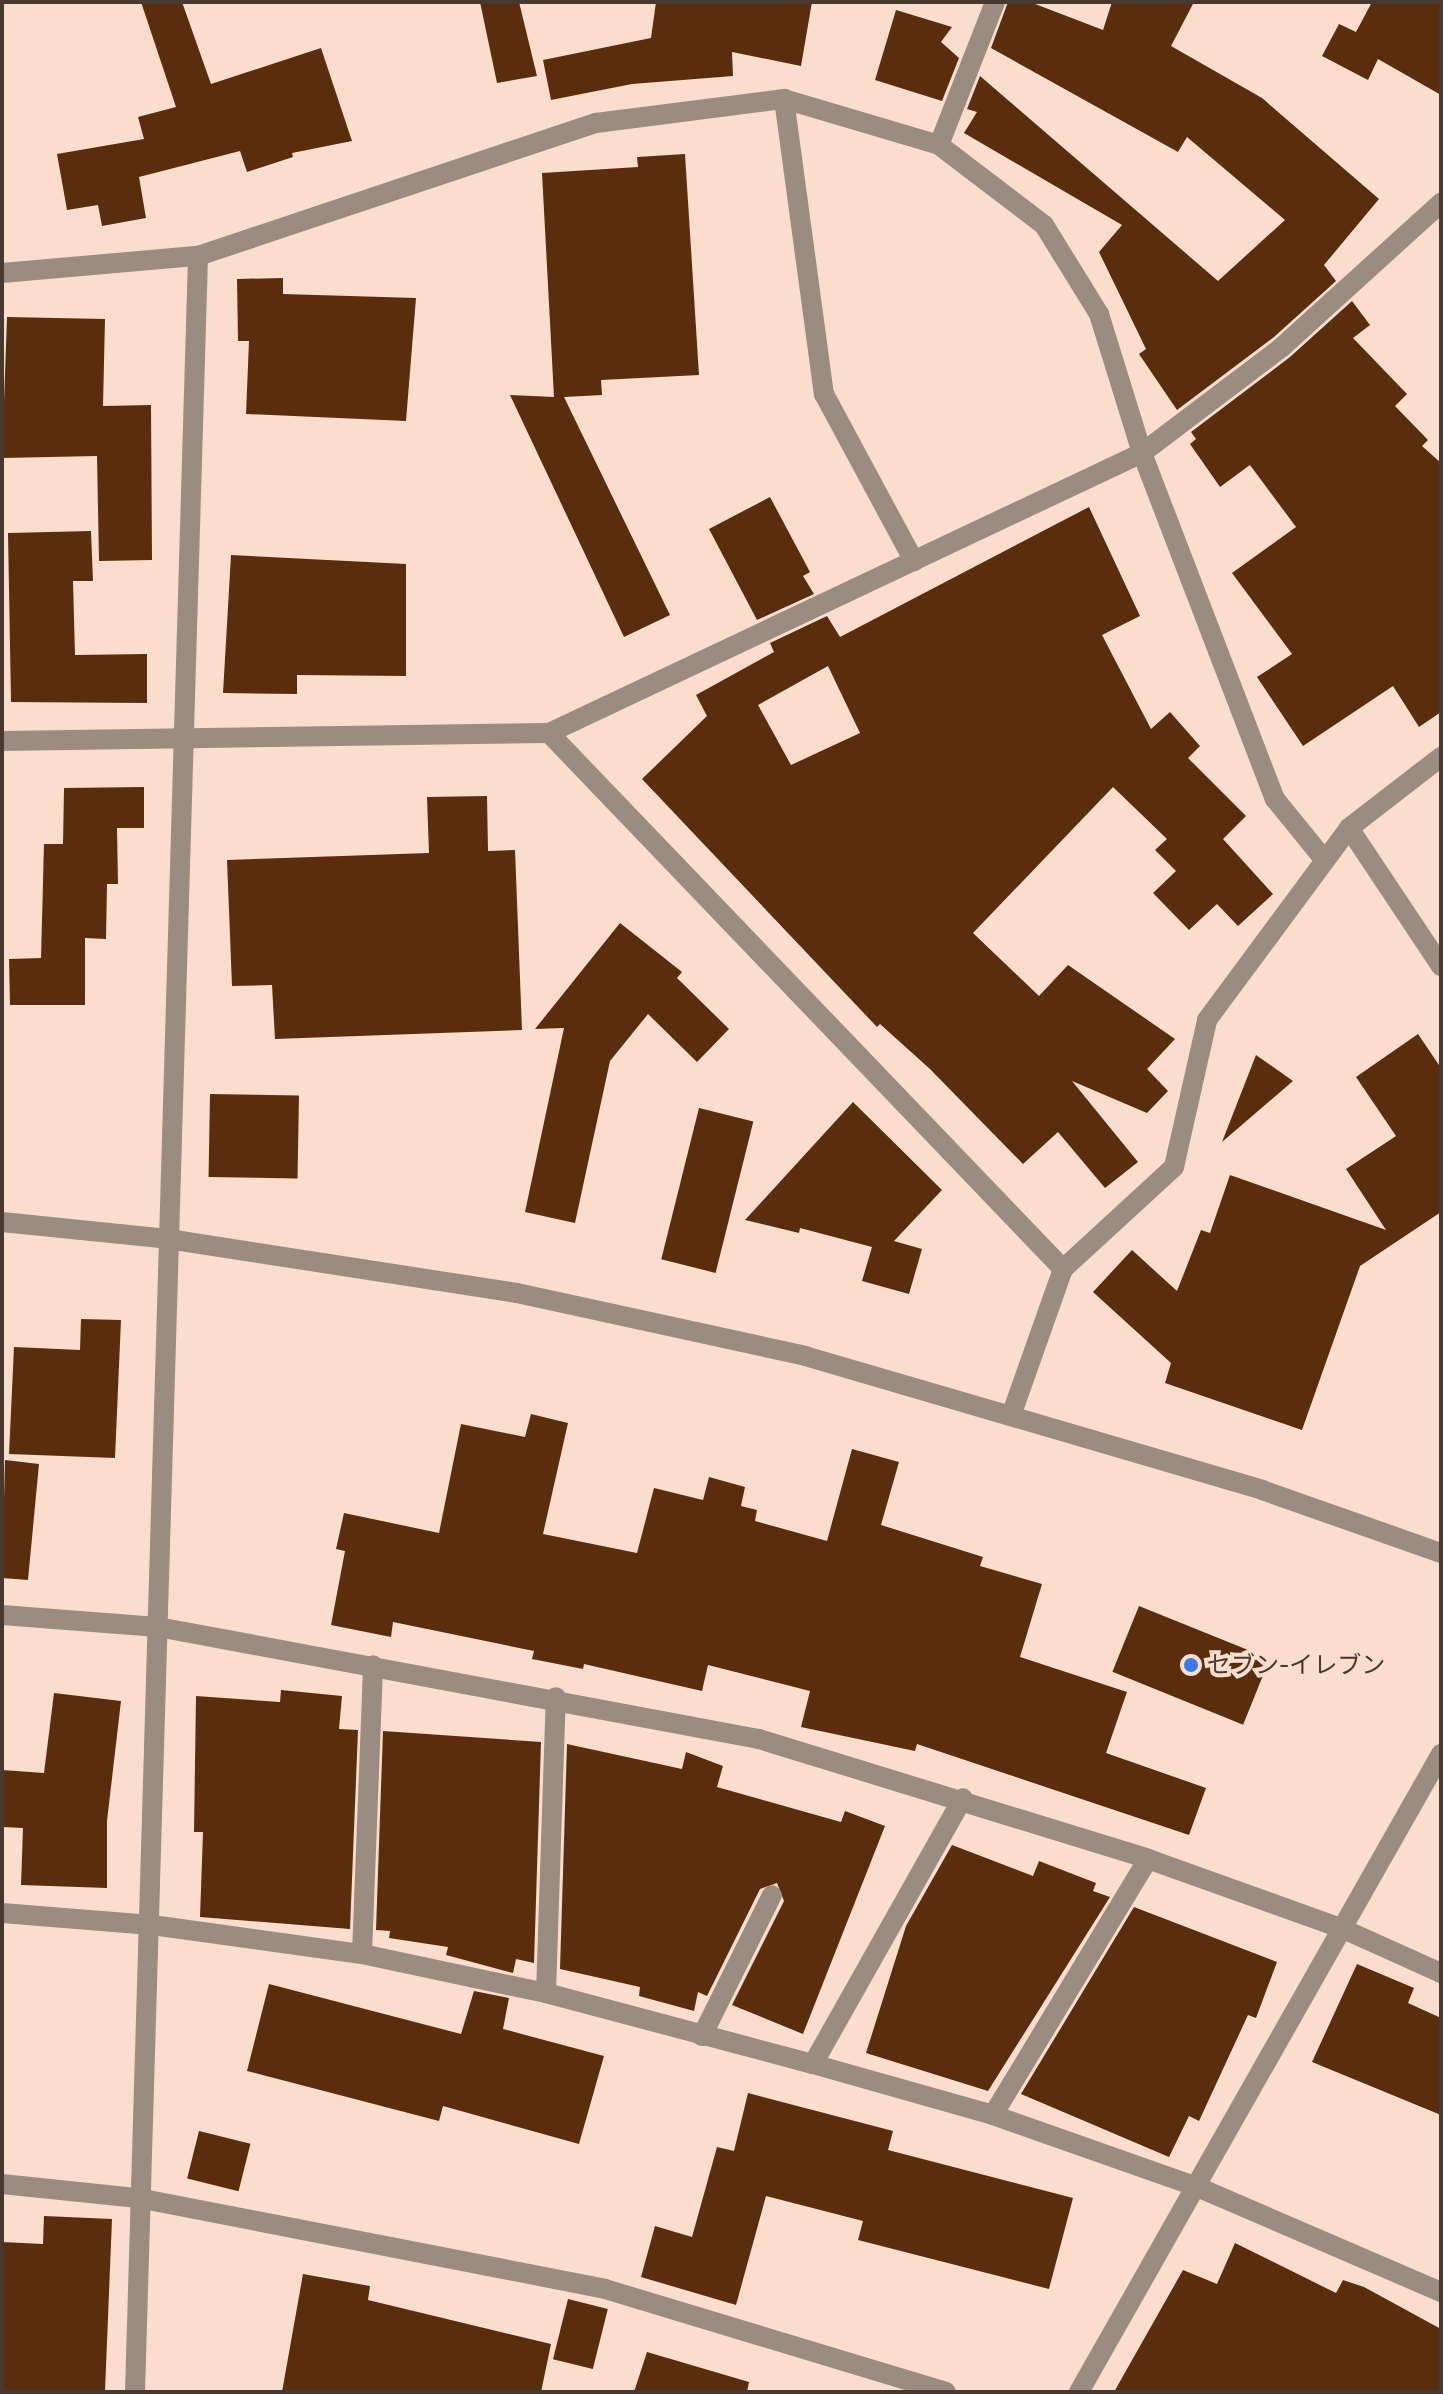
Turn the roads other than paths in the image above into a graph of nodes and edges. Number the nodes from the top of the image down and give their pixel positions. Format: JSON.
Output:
{"nodes":[{"id":1,"x":995,"y":2,"type":"edge"},
{"id":2,"x":784,"y":99,"type":"junction"},
{"id":3,"x":939,"y":145,"type":"junction"},
{"id":4,"x":1441,"y":203,"type":"edge"},
{"id":5,"x":198,"y":256,"type":"junction"},
{"id":6,"x":2,"y":273,"type":"edge"},
{"id":7,"x":1142,"y":453,"type":"junction"},
{"id":8,"x":914,"y":561,"type":"junction"},
{"id":9,"x":549,"y":733,"type":"junction"},
{"id":10,"x":187,"y":738,"type":"junction"},
{"id":11,"x":2,"y":741,"type":"edge"},
{"id":12,"x":1441,"y":757,"type":"edge"},
{"id":13,"x":1349,"y":828,"type":"junction"},
{"id":14,"x":1323,"y":858,"type":"junction"},
{"id":15,"x":1441,"y":966,"type":"edge"},
{"id":16,"x":2,"y":1222,"type":"edge"},
{"id":17,"x":168,"y":1239,"type":"junction"},
{"id":18,"x":1063,"y":1269,"type":"junction"},
{"id":19,"x":1012,"y":1413,"type":"junction"},
{"id":20,"x":1441,"y":1553,"type":"edge"},
{"id":21,"x":2,"y":1615,"type":"edge"},
{"id":22,"x":158,"y":1627,"type":"junction"},
{"id":23,"x":373,"y":1665,"type":"junction"},
{"id":24,"x":556,"y":1697,"type":"junction"},
{"id":25,"x":1441,"y":1754,"type":"edge"},
{"id":26,"x":963,"y":1798,"type":"junction"},
{"id":27,"x":1148,"y":1859,"type":"junction"},
{"id":28,"x":772,"y":1895,"type":"dead end"},
{"id":29,"x":2,"y":1913,"type":"edge"},
{"id":30,"x":152,"y":1925,"type":"junction"},
{"id":31,"x":1341,"y":1928,"type":"junction"},
{"id":32,"x":362,"y":1954,"type":"junction"},
{"id":33,"x":1441,"y":1973,"type":"edge"},
{"id":34,"x":546,"y":1993,"type":"junction"},
{"id":35,"x":702,"y":2036,"type":"junction"},
{"id":36,"x":813,"y":2064,"type":"junction"},
{"id":37,"x":993,"y":2115,"type":"junction"},
{"id":38,"x":2,"y":2184,"type":"edge"},
{"id":39,"x":1195,"y":2186,"type":"junction"},
{"id":40,"x":138,"y":2198,"type":"junction"},
{"id":41,"x":1441,"y":2292,"type":"edge"},
{"id":42,"x":135,"y":2392,"type":"edge"},
{"id":43,"x":946,"y":2392,"type":"edge"},
{"id":44,"x":1079,"y":2392,"type":"edge"}],
"edges":[{"from":1,"to":3,"type":"street"},
{"from":2,"to":3,"type":"street"},
{"from":2,"to":5,"type":"street"},
{"from":2,"to":8,"type":"street"},
{"from":3,"to":7,"type":"street"},
{"from":4,"to":7,"type":"street"},
{"from":5,"to":6,"type":"street"},
{"from":5,"to":10,"type":"street"},
{"from":7,"to":8,"type":"street"},
{"from":7,"to":14,"type":"street"},
{"from":8,"to":9,"type":"street"},
{"from":9,"to":10,"type":"street"},
{"from":9,"to":18,"type":"street"},
{"from":10,"to":11,"type":"street"},
{"from":10,"to":17,"type":"street"},
{"from":12,"to":13,"type":"street"},
{"from":13,"to":14,"type":"street"},
{"from":13,"to":15,"type":"street"},
{"from":14,"to":18,"type":"street"},
{"from":16,"to":17,"type":"street"},
{"from":17,"to":19,"type":"street"},
{"from":17,"to":22,"type":"street"},
{"from":18,"to":19,"type":"street"},
{"from":19,"to":20,"type":"street"},
{"from":21,"to":22,"type":"street"},
{"from":22,"to":23,"type":"street"},
{"from":22,"to":30,"type":"street"},
{"from":23,"to":24,"type":"street"},
{"from":23,"to":32,"type":"street"},
{"from":24,"to":26,"type":"street"},
{"from":24,"to":34,"type":"street"},
{"from":25,"to":31,"type":"street"},
{"from":26,"to":27,"type":"street"},
{"from":26,"to":36,"type":"street"},
{"from":27,"to":31,"type":"street"},
{"from":27,"to":37,"type":"street"},
{"from":28,"to":35,"type":"street"},
{"from":29,"to":30,"type":"street"},
{"from":30,"to":32,"type":"street"},
{"from":30,"to":40,"type":"street"},
{"from":31,"to":33,"type":"street"},
{"from":31,"to":39,"type":"street"},
{"from":32,"to":34,"type":"street"},
{"from":34,"to":35,"type":"street"},
{"from":35,"to":36,"type":"street"},
{"from":36,"to":37,"type":"street"},
{"from":37,"to":39,"type":"street"},
{"from":38,"to":40,"type":"street"},
{"from":39,"to":41,"type":"street"},
{"from":39,"to":44,"type":"street"},
{"from":40,"to":42,"type":"street"},
{"from":40,"to":43,"type":"street"}]}
